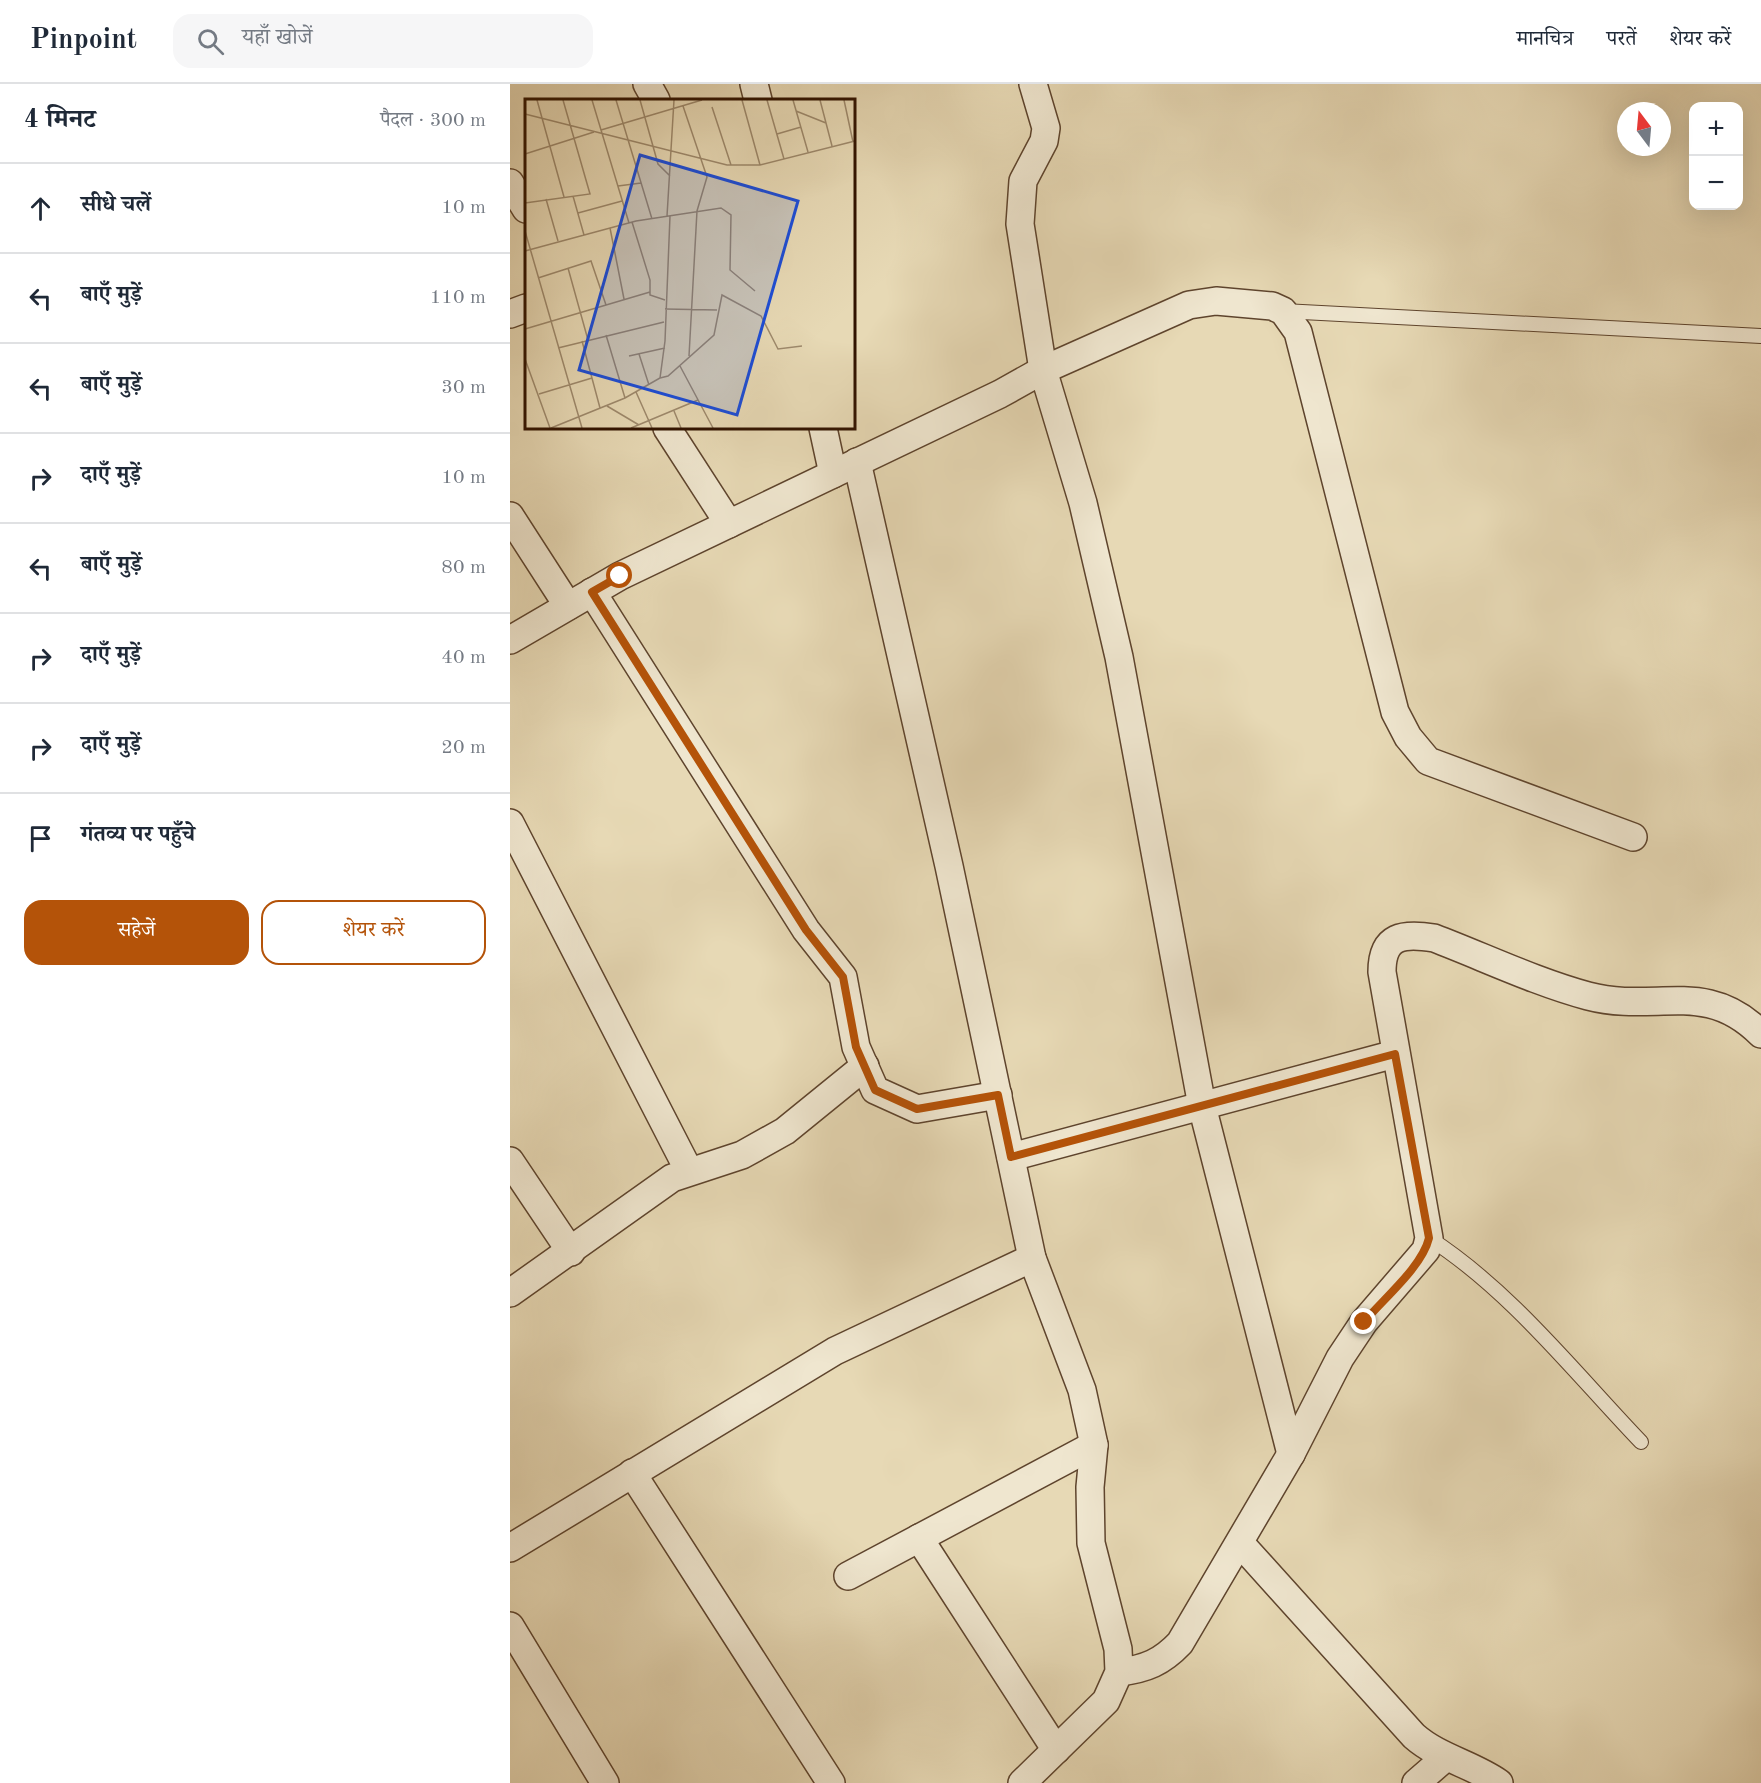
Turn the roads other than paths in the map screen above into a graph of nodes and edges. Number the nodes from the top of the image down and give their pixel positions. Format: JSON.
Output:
{"nodes":[{"id":1,"x":647,"y":84,"type":"edge"},
{"id":2,"x":754,"y":84,"type":"edge"},
{"id":3,"x":1033,"y":84,"type":"edge"},
{"id":4,"x":655,"y":99,"type":"edge"},
{"id":5,"x":758,"y":99,"type":"edge"},
{"id":6,"x":510,"y":183,"type":"edge"},
{"id":7,"x":525,"y":207,"type":"edge"},
{"id":8,"x":525,"y":308,"type":"edge"},
{"id":9,"x":1283,"y":311,"type":"junction"},
{"id":10,"x":510,"y":314,"type":"edge"},
{"id":11,"x":1761,"y":336,"type":"edge"},
{"id":12,"x":1043,"y":370,"type":"junction"},
{"id":13,"x":668,"y":429,"type":"edge"},
{"id":14,"x":823,"y":429,"type":"edge"},
{"id":15,"x":857,"y":462,"type":"junction"},
{"id":16,"x":832,"y":474,"type":"junction"},
{"id":17,"x":510,"y":516,"type":"edge"},
{"id":18,"x":729,"y":524,"type":"junction"},
{"id":19,"x":592,"y":592,"type":"junction"},
{"id":20,"x":568,"y":606,"type":"junction"},
{"id":21,"x":510,"y":640,"type":"edge"},
{"id":22,"x":510,"y":823,"type":"edge"},
{"id":23,"x":1633,"y":837,"type":"dead end"},
{"id":24,"x":1761,"y":1034,"type":"edge"},
{"id":25,"x":1395,"y":1054,"type":"junction"},
{"id":26,"x":865,"y":1066,"type":"junction"},
{"id":27,"x":998,"y":1095,"type":"junction"},
{"id":28,"x":1202,"y":1106,"type":"junction"},
{"id":29,"x":1011,"y":1157,"type":"junction"},
{"id":30,"x":510,"y":1161,"type":"edge"},
{"id":31,"x":689,"y":1171,"type":"junction"},
{"id":32,"x":1429,"y":1238,"type":"junction"},
{"id":33,"x":571,"y":1252,"type":"junction"},
{"id":34,"x":1032,"y":1258,"type":"junction"},
{"id":35,"x":510,"y":1293,"type":"edge"},
{"id":36,"x":1641,"y":1442,"type":"dead end"},
{"id":37,"x":1094,"y":1445,"type":"junction"},
{"id":38,"x":1291,"y":1454,"type":"junction"},
{"id":39,"x":632,"y":1473,"type":"junction"},
{"id":40,"x":919,"y":1538,"type":"junction"},
{"id":41,"x":1240,"y":1543,"type":"junction"},
{"id":42,"x":511,"y":1544,"type":"edge"},
{"id":43,"x":848,"y":1576,"type":"dead end"},
{"id":44,"x":510,"y":1626,"type":"edge"},
{"id":45,"x":1119,"y":1672,"type":"junction"},
{"id":46,"x":1056,"y":1750,"type":"junction"},
{"id":47,"x":1446,"y":1757,"type":"junction"},
{"id":48,"x":605,"y":1783,"type":"edge"},
{"id":49,"x":831,"y":1783,"type":"edge"},
{"id":50,"x":1022,"y":1783,"type":"edge"},
{"id":51,"x":1416,"y":1783,"type":"edge"},
{"id":52,"x":1499,"y":1783,"type":"edge"}],
"edges":[{"from":1,"to":4,"type":"street"},
{"from":2,"to":5,"type":"street"},
{"from":3,"to":12,"type":"street"},
{"from":6,"to":7,"type":"street"},
{"from":8,"to":10,"type":"street"},
{"from":9,"to":11,"type":"lane"},
{"from":9,"to":12,"type":"street"},
{"from":9,"to":23,"type":"street"},
{"from":12,"to":15,"type":"street"},
{"from":12,"to":28,"type":"street"},
{"from":13,"to":18,"type":"street"},
{"from":14,"to":16,"type":"street"},
{"from":15,"to":16,"type":"street"},
{"from":15,"to":27,"type":"street"},
{"from":16,"to":18,"type":"street"},
{"from":17,"to":20,"type":"street"},
{"from":18,"to":19,"type":"street"},
{"from":19,"to":20,"type":"street"},
{"from":19,"to":26,"type":"street"},
{"from":20,"to":21,"type":"street"},
{"from":22,"to":31,"type":"street"},
{"from":24,"to":25,"type":"street"},
{"from":25,"to":28,"type":"street"},
{"from":25,"to":32,"type":"street"},
{"from":26,"to":27,"type":"street"},
{"from":26,"to":31,"type":"street"},
{"from":27,"to":29,"type":"street"},
{"from":28,"to":29,"type":"street"},
{"from":28,"to":38,"type":"street"},
{"from":29,"to":34,"type":"street"},
{"from":30,"to":33,"type":"street"},
{"from":31,"to":33,"type":"street"},
{"from":32,"to":36,"type":"lane"},
{"from":32,"to":38,"type":"street"},
{"from":33,"to":35,"type":"street"},
{"from":34,"to":37,"type":"street"},
{"from":34,"to":39,"type":"street"},
{"from":37,"to":40,"type":"street"},
{"from":37,"to":45,"type":"street"},
{"from":38,"to":41,"type":"street"},
{"from":39,"to":42,"type":"street"},
{"from":39,"to":49,"type":"street"},
{"from":40,"to":43,"type":"street"},
{"from":40,"to":46,"type":"street"},
{"from":41,"to":45,"type":"street"},
{"from":41,"to":47,"type":"street"},
{"from":44,"to":48,"type":"street"},
{"from":45,"to":46,"type":"street"},
{"from":46,"to":50,"type":"street"},
{"from":47,"to":51,"type":"street"},
{"from":47,"to":52,"type":"street"}]}
